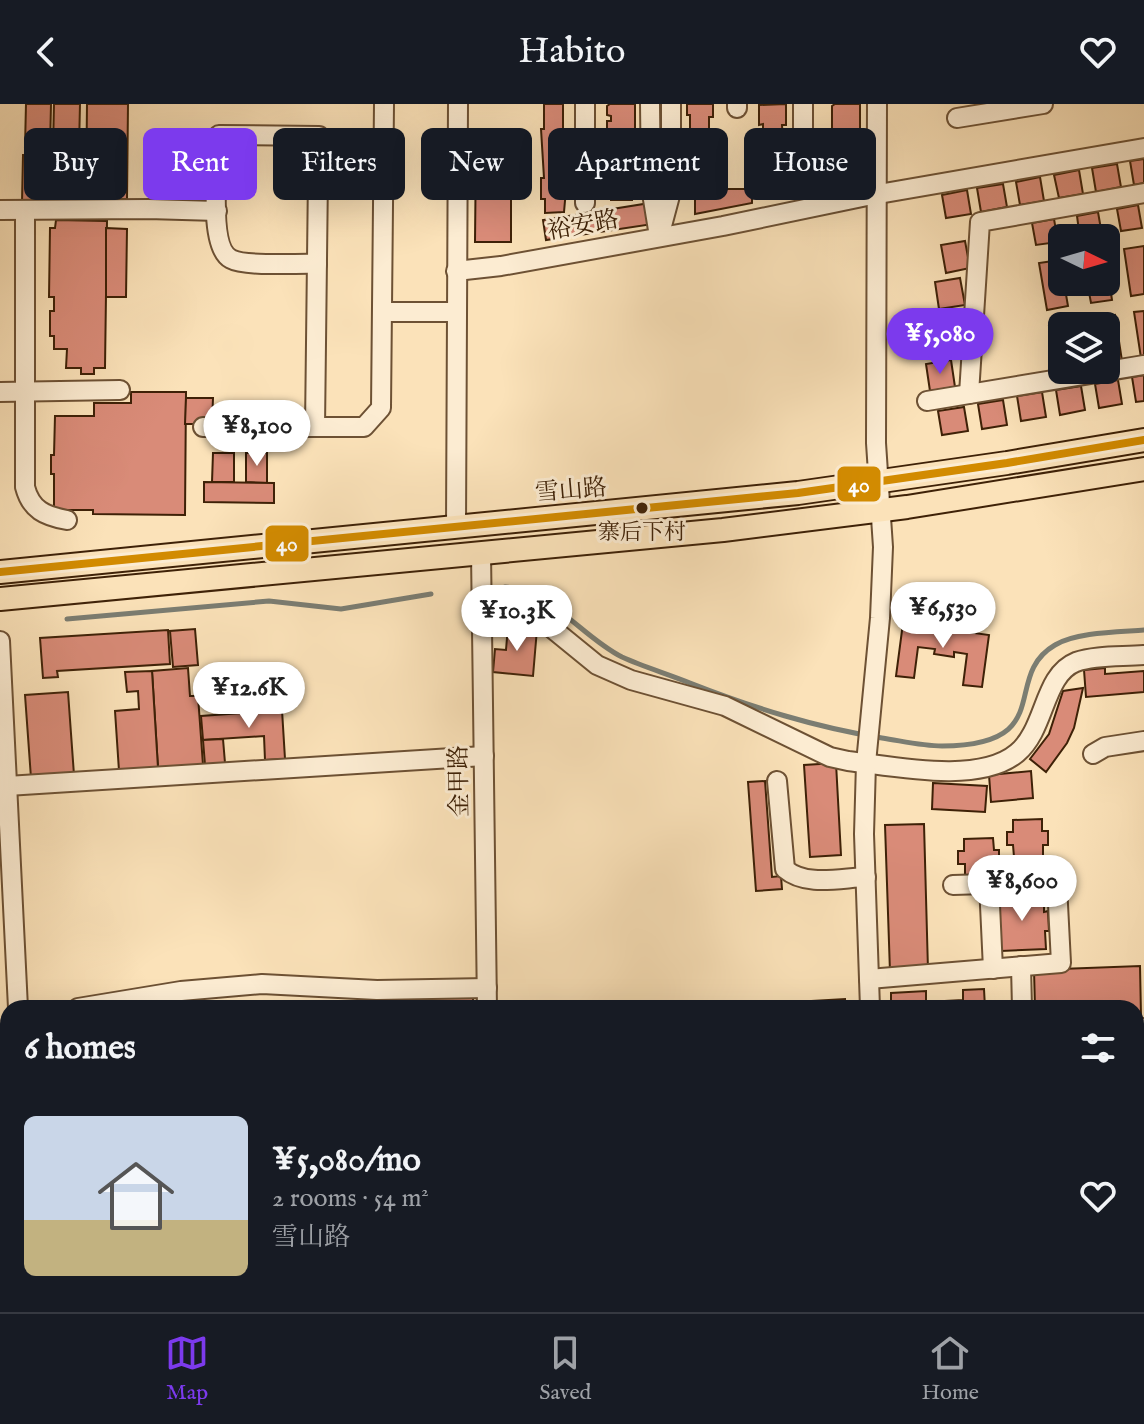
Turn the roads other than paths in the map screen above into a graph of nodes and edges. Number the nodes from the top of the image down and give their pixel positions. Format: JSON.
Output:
{"nodes":[{"id":1,"x":384,"y":104,"type":"edge"},
{"id":2,"x":458,"y":104,"type":"edge"},
{"id":3,"x":585,"y":104,"type":"edge"},
{"id":4,"x":650,"y":104,"type":"edge"},
{"id":5,"x":671,"y":104,"type":"edge"},
{"id":6,"x":803,"y":104,"type":"edge"},
{"id":7,"x":877,"y":104,"type":"edge"},
{"id":8,"x":1043,"y":104,"type":"edge"},
{"id":9,"x":957,"y":118,"type":"dead end"},
{"id":10,"x":384,"y":128,"type":"edge"},
{"id":11,"x":803,"y":128,"type":"edge"},
{"id":12,"x":273,"y":136,"type":"edge"},
{"id":13,"x":1144,"y":148,"type":"edge"},
{"id":14,"x":1144,"y":193,"type":"edge"},
{"id":15,"x":877,"y":195,"type":"junction"},
{"id":16,"x":318,"y":200,"type":"edge"},
{"id":17,"x":383,"y":200,"type":"edge"},
{"id":18,"x":585,"y":203,"type":"dead end"},
{"id":19,"x":0,"y":210,"type":"edge"},
{"id":20,"x":25,"y":210,"type":"junction"},
{"id":21,"x":217,"y":211,"type":"junction"},
{"id":22,"x":659,"y":237,"type":"junction"},
{"id":23,"x":317,"y":264,"type":"junction"},
{"id":24,"x":456,"y":271,"type":"junction"},
{"id":25,"x":382,"y":312,"type":"junction"},
{"id":26,"x":456,"y":312,"type":"junction"},
{"id":27,"x":1144,"y":365,"type":"edge"},
{"id":28,"x":120,"y":390,"type":"dead end"},
{"id":29,"x":0,"y":392,"type":"edge"},
{"id":30,"x":25,"y":392,"type":"junction"},
{"id":31,"x":969,"y":394,"type":"junction"},
{"id":32,"x":927,"y":401,"type":"dead end"},
{"id":33,"x":203,"y":427,"type":"dead end"},
{"id":34,"x":315,"y":427,"type":"junction"},
{"id":35,"x":1144,"y":440,"type":"edge"},
{"id":36,"x":1144,"y":469,"type":"edge"},
{"id":37,"x":879,"y":483,"type":"junction"},
{"id":38,"x":880,"y":510,"type":"junction"},
{"id":39,"x":67,"y":520,"type":"dead end"},
{"id":40,"x":456,"y":528,"type":"junction"},
{"id":41,"x":481,"y":553,"type":"junction"},
{"id":42,"x":0,"y":572,"type":"edge"},
{"id":43,"x":0,"y":599,"type":"edge"},
{"id":44,"x":482,"y":606,"type":"junction"},
{"id":45,"x":0,"y":641,"type":"edge"},
{"id":46,"x":1144,"y":655,"type":"edge"},
{"id":47,"x":1144,"y":741,"type":"edge"},
{"id":48,"x":1093,"y":754,"type":"dead end"},
{"id":49,"x":484,"y":756,"type":"junction"},
{"id":50,"x":866,"y":763,"type":"junction"},
{"id":51,"x":777,"y":781,"type":"dead end"},
{"id":52,"x":7,"y":786,"type":"junction"},
{"id":53,"x":866,"y":877,"type":"junction"},
{"id":54,"x":989,"y":884,"type":"junction"},
{"id":55,"x":953,"y":885,"type":"dead end"},
{"id":56,"x":7,"y":914,"type":"edge"},
{"id":57,"x":1021,"y":966,"type":"junction"},
{"id":58,"x":993,"y":969,"type":"junction"},
{"id":59,"x":869,"y":979,"type":"junction"},
{"id":60,"x":487,"y":988,"type":"junction"},
{"id":61,"x":17,"y":1000,"type":"edge"},
{"id":62,"x":126,"y":1000,"type":"edge"},
{"id":63,"x":487,"y":1000,"type":"edge"},
{"id":64,"x":870,"y":1000,"type":"edge"},
{"id":65,"x":1022,"y":1000,"type":"edge"}],
"edges":[{"from":1,"to":10,"type":"street"},
{"from":2,"to":24,"type":"street"},
{"from":3,"to":18,"type":"street"},
{"from":4,"to":22,"type":"street"},
{"from":5,"to":22,"type":"street"},
{"from":6,"to":11,"type":"street"},
{"from":7,"to":15,"type":"street"},
{"from":8,"to":9,"type":"street"},
{"from":12,"to":21,"type":"street"},
{"from":13,"to":15,"type":"street","name":"裕安路"},
{"from":14,"to":31,"type":"street"},
{"from":15,"to":22,"type":"street","name":"裕安路"},
{"from":15,"to":37,"type":"street"},
{"from":16,"to":23,"type":"street"},
{"from":17,"to":25,"type":"street"},
{"from":19,"to":20,"type":"street"},
{"from":20,"to":21,"type":"street"},
{"from":20,"to":30,"type":"street"},
{"from":21,"to":23,"type":"street"},
{"from":22,"to":24,"type":"street","name":"裕安路"},
{"from":23,"to":34,"type":"street"},
{"from":24,"to":26,"type":"street"},
{"from":25,"to":26,"type":"street"},
{"from":25,"to":34,"type":"street"},
{"from":26,"to":40,"type":"street"},
{"from":27,"to":31,"type":"street"},
{"from":28,"to":30,"type":"street"},
{"from":29,"to":30,"type":"street"},
{"from":30,"to":39,"type":"street"},
{"from":31,"to":32,"type":"street"},
{"from":33,"to":34,"type":"street"},
{"from":35,"to":37,"type":"main road","name":"雪山路"},
{"from":36,"to":38,"type":"main road"},
{"from":37,"to":38,"type":"street"},
{"from":37,"to":40,"type":"main road","name":"雪山路"},
{"from":38,"to":41,"type":"main road"},
{"from":38,"to":50,"type":"street"},
{"from":40,"to":42,"type":"main road","name":"雪山路"},
{"from":41,"to":43,"type":"main road"},
{"from":41,"to":44,"type":"street","name":"金甲路"},
{"from":44,"to":49,"type":"street","name":"金甲路"},
{"from":44,"to":50,"type":"street"},
{"from":45,"to":52,"type":"street"},
{"from":46,"to":50,"type":"street"},
{"from":47,"to":48,"type":"street"},
{"from":49,"to":52,"type":"street"},
{"from":49,"to":60,"type":"street","name":"金甲路"},
{"from":50,"to":53,"type":"street"},
{"from":51,"to":53,"type":"street"},
{"from":52,"to":56,"type":"street"},
{"from":53,"to":59,"type":"street"},
{"from":54,"to":55,"type":"street"},
{"from":54,"to":57,"type":"street"},
{"from":54,"to":58,"type":"street"},
{"from":56,"to":61,"type":"street"},
{"from":57,"to":58,"type":"street"},
{"from":57,"to":65,"type":"street"},
{"from":58,"to":59,"type":"street"},
{"from":59,"to":64,"type":"street"},
{"from":60,"to":62,"type":"street"},
{"from":60,"to":63,"type":"street","name":"金甲路"}]}
